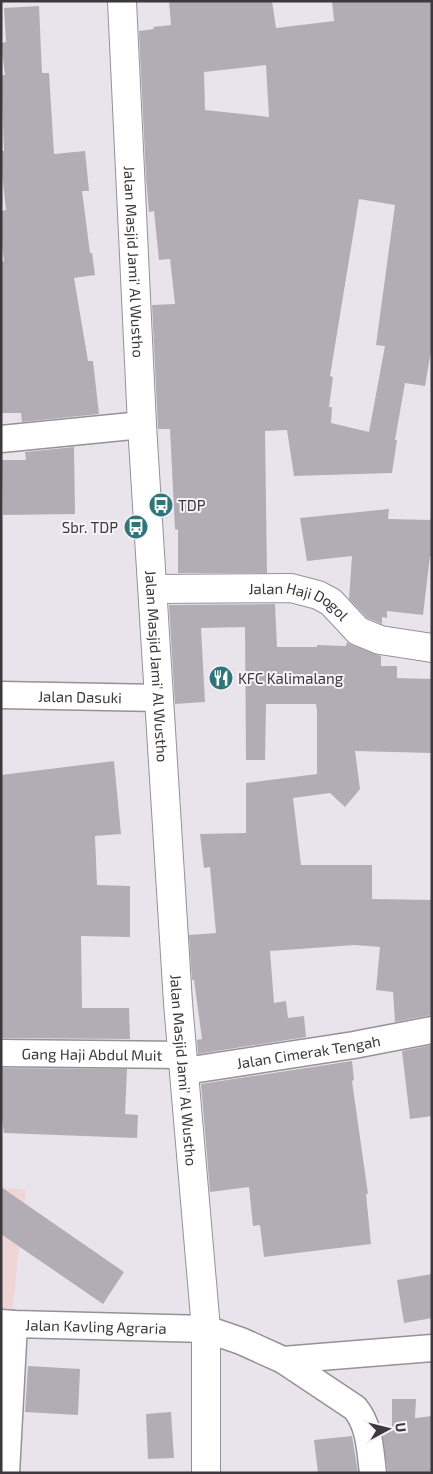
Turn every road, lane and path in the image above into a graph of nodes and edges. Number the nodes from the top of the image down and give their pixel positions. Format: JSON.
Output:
{"nodes":[{"id":1,"x":122,"y":1,"type":"edge"},
{"id":2,"x":142,"y":425,"type":"junction"},
{"id":3,"x":1,"y":439,"type":"edge"},
{"id":4,"x":154,"y":588,"type":"junction"},
{"id":5,"x":432,"y":648,"type":"edge"},
{"id":6,"x":1,"y":695,"type":"edge"},
{"id":7,"x":159,"y":698,"type":"junction"},
{"id":8,"x":432,"y":1030,"type":"edge"},
{"id":9,"x":1,"y":1053,"type":"edge"},
{"id":10,"x":183,"y":1063,"type":"junction"},
{"id":11,"x":7,"y":1324,"type":"edge"},
{"id":12,"x":206,"y":1330,"type":"junction"},
{"id":13,"x":432,"y":1348,"type":"edge"},
{"id":14,"x":283,"y":1360,"type":"junction"},
{"id":15,"x":6,"y":1473,"type":"edge"},
{"id":16,"x":206,"y":1473,"type":"edge"},
{"id":17,"x":373,"y":1473,"type":"edge"}],
"edges":[{"from":1,"to":2,"type":"street","name":"Jalan Masjid Jami' Al Wustho"},
{"from":2,"to":3,"type":"street"},
{"from":2,"to":4,"type":"street","name":"Jalan Masjid Jami' Al Wustho"},
{"from":4,"to":5,"type":"street","name":"Jalan Haji Dogol"},
{"from":4,"to":7,"type":"street","name":"Jalan Masjid Jami' Al Wustho"},
{"from":6,"to":7,"type":"street","name":"Jalan Dasuki"},
{"from":7,"to":10,"type":"street","name":"Jalan Masjid Jami' Al Wustho"},
{"from":8,"to":10,"type":"street","name":"Jalan Cimerak Tengah"},
{"from":9,"to":10,"type":"street","name":"Gang Haji Abdul Muit"},
{"from":10,"to":12,"type":"street","name":"Jalan Masjid Jami' Al Wustho"},
{"from":11,"to":12,"type":"street","name":"Jalan Kavling Agraria"},
{"from":11,"to":15,"type":"street","name":"Jalan Kavling Agraria"},
{"from":12,"to":14,"type":"street","name":"Jalan Kavling Agraria"},
{"from":12,"to":16,"type":"street","name":"Jalan Masjid Jami' Al Wustho"},
{"from":13,"to":14,"type":"street"},
{"from":14,"to":17,"type":"street","name":"Jalan Kavling Agraria"}]}
